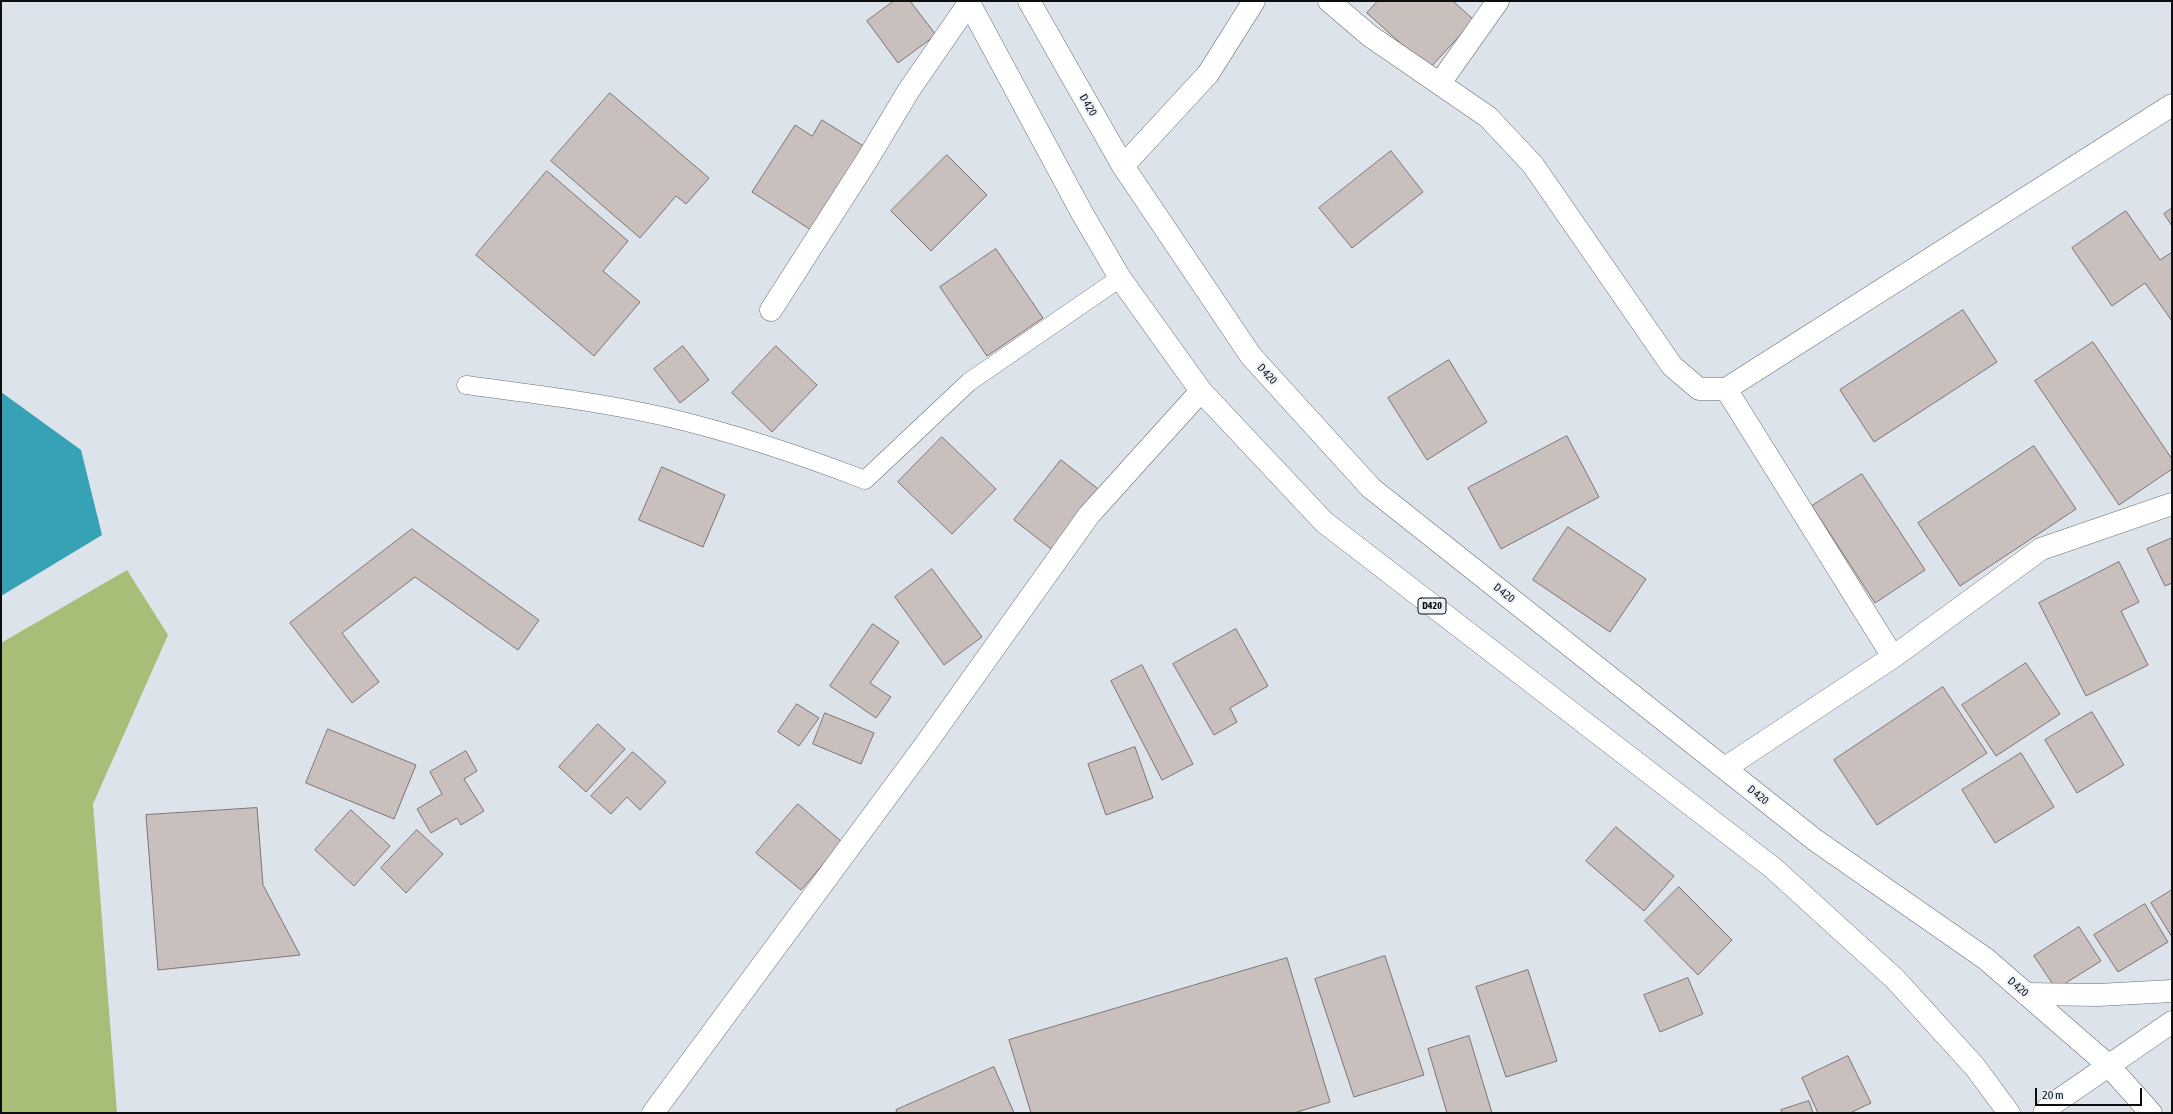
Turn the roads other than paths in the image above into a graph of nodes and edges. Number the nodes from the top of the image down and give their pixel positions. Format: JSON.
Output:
{"nodes":[{"id":1,"x":1029,"y":1,"type":"edge"},
{"id":2,"x":1254,"y":1,"type":"edge"},
{"id":3,"x":1329,"y":1,"type":"edge"},
{"id":4,"x":1498,"y":1,"type":"edge"},
{"id":5,"x":969,"y":2,"type":"edge"},
{"id":6,"x":1440,"y":83,"type":"junction"},
{"id":7,"x":2172,"y":105,"type":"edge"},
{"id":8,"x":1123,"y":166,"type":"junction"},
{"id":9,"x":1120,"y":278,"type":"junction"},
{"id":10,"x":771,"y":310,"type":"dead end"},
{"id":11,"x":466,"y":385,"type":"dead end"},
{"id":12,"x":1726,"y":390,"type":"junction"},
{"id":13,"x":1201,"y":391,"type":"junction"},
{"id":14,"x":2172,"y":504,"type":"edge"},
{"id":15,"x":1893,"y":657,"type":"junction"},
{"id":16,"x":1725,"y":768,"type":"junction"},
{"id":17,"x":2172,"y":991,"type":"edge"},
{"id":18,"x":2026,"y":994,"type":"junction"},
{"id":19,"x":2172,"y":1022,"type":"edge"},
{"id":20,"x":2108,"y":1065,"type":"junction"},
{"id":21,"x":653,"y":1113,"type":"edge"},
{"id":22,"x":2009,"y":1113,"type":"edge"},
{"id":23,"x":2044,"y":1113,"type":"edge"},
{"id":24,"x":2151,"y":1113,"type":"edge"}],
"edges":[{"from":1,"to":8,"type":"main road","name":"D 420"},
{"from":2,"to":8,"type":"main road"},
{"from":3,"to":6,"type":"main road"},
{"from":4,"to":6,"type":"main road"},
{"from":5,"to":9,"type":"main road","number":"D420"},
{"from":5,"to":10,"type":"main road"},
{"from":6,"to":12,"type":"main road"},
{"from":7,"to":12,"type":"main road"},
{"from":8,"to":16,"type":"main road","name":"D 420"},
{"from":9,"to":11,"type":"lane"},
{"from":9,"to":13,"type":"main road","number":"D420"},
{"from":12,"to":15,"type":"main road"},
{"from":13,"to":21,"type":"main road"},
{"from":13,"to":22,"type":"main road","number":"D420"},
{"from":14,"to":15,"type":"main road"},
{"from":15,"to":16,"type":"main road"},
{"from":16,"to":18,"type":"main road","name":"D 420"},
{"from":17,"to":18,"type":"main road"},
{"from":18,"to":20,"type":"main road","name":"D 420"},
{"from":19,"to":20,"type":"main road"},
{"from":20,"to":23,"type":"main road"},
{"from":20,"to":24,"type":"main road","name":"D 420"}]}
